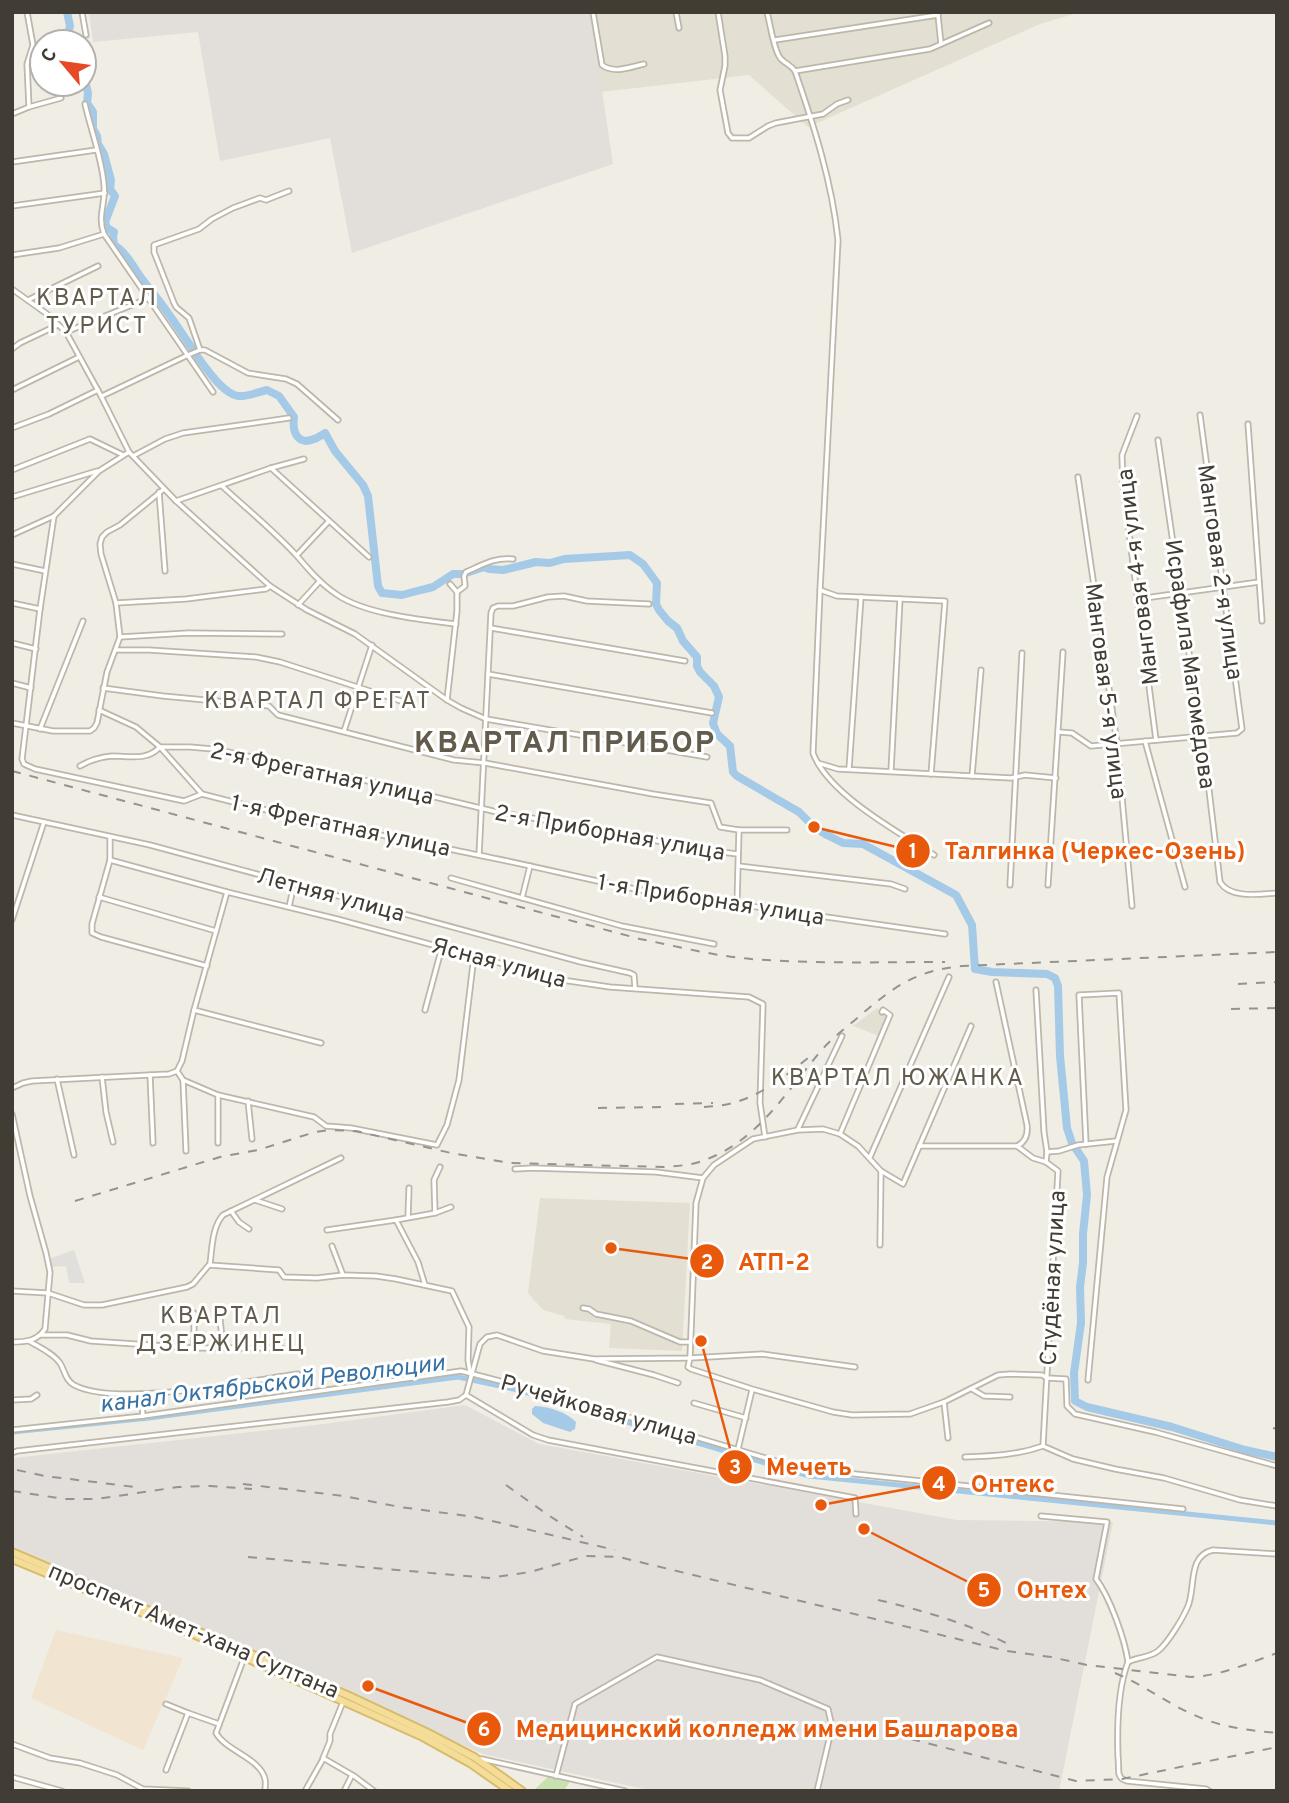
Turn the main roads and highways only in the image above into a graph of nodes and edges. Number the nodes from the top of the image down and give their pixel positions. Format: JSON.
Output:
{"nodes":[{"id":1,"x":12,"y":1552,"type":"edge"},
{"id":2,"x":12,"y":1559,"type":"edge"},
{"id":3,"x":245,"y":1656,"type":"junction"},
{"id":4,"x":345,"y":1698,"type":"junction"},
{"id":5,"x":510,"y":1791,"type":"edge"},
{"id":6,"x":522,"y":1791,"type":"edge"}],
"edges":[{"from":1,"to":3,"type":"main road","name":"проспект Амет-хана Султана"},
{"from":2,"to":3,"type":"main road"},
{"from":3,"to":4,"type":"main road","name":"проспект Амет-хана Султана"},
{"from":4,"to":5,"type":"main road"},
{"from":4,"to":6,"type":"main road","name":"проспект Амет-хана Султана"}]}
